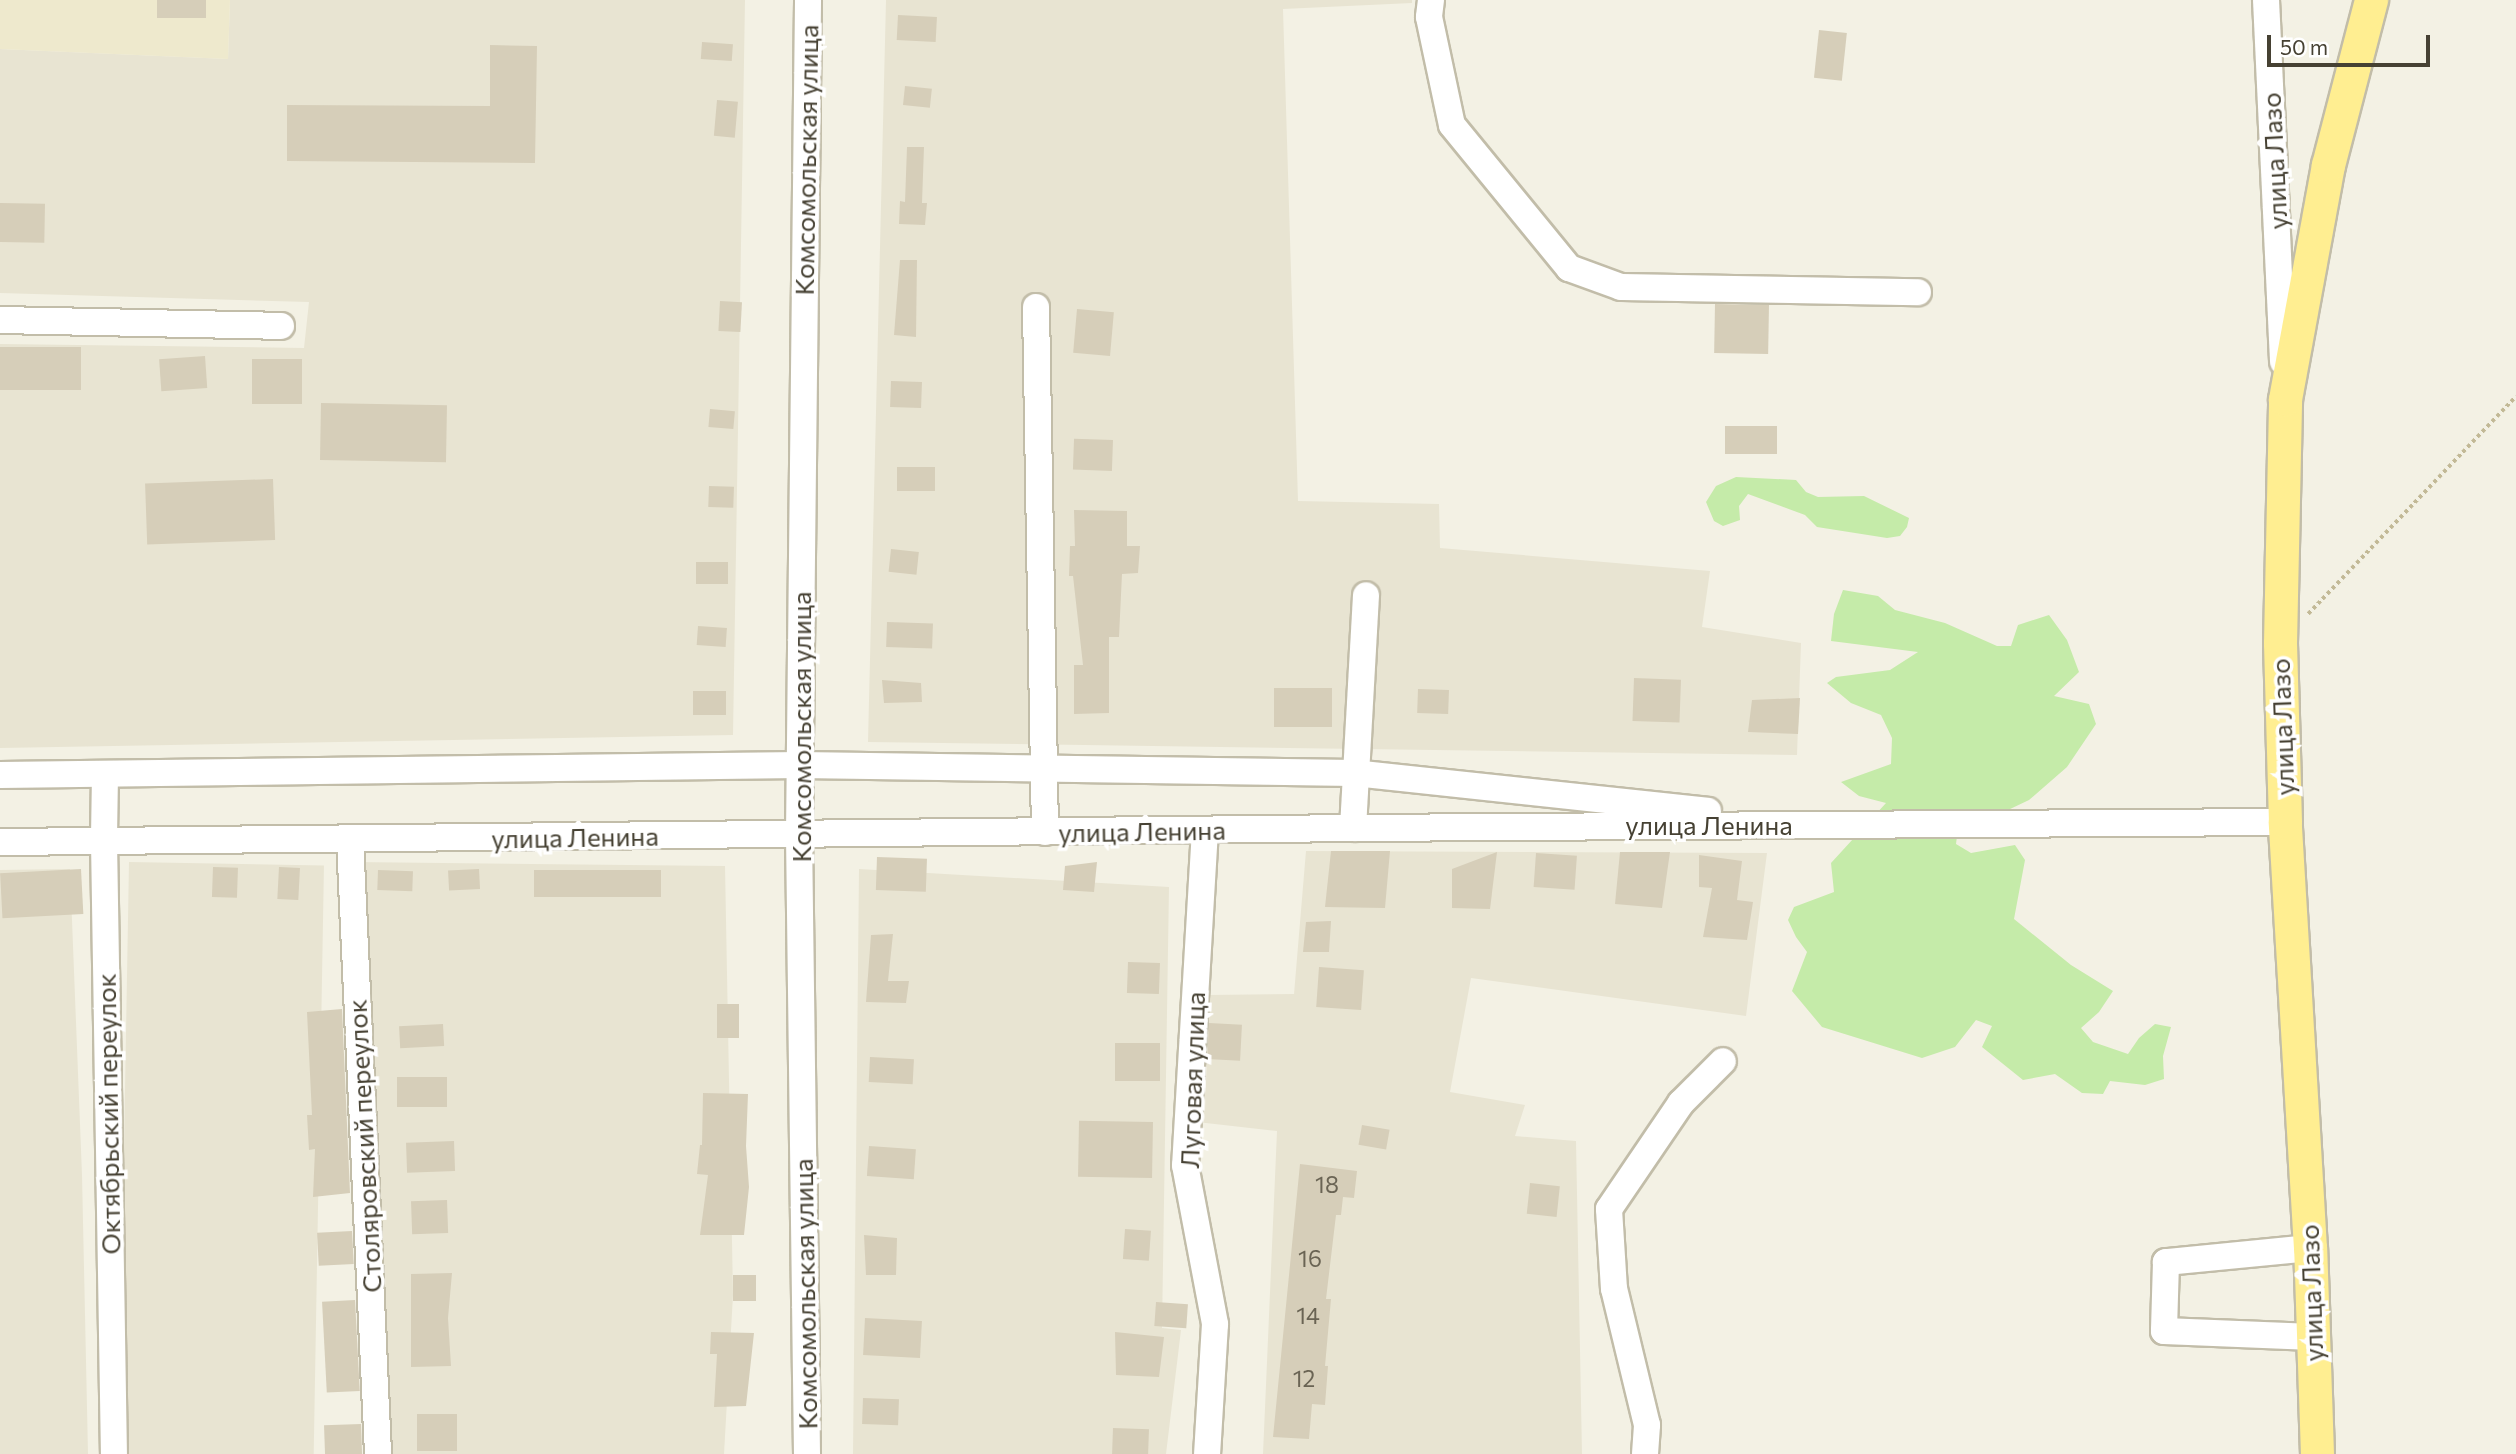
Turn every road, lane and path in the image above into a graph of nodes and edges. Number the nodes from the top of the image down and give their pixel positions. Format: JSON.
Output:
{"nodes":[{"id":1,"x":808,"y":0,"type":"edge"},
{"id":2,"x":1431,"y":0,"type":"edge"},
{"id":3,"x":2266,"y":0,"type":"edge"},
{"id":4,"x":2371,"y":0,"type":"edge"},
{"id":5,"x":1918,"y":292,"type":"dead end"},
{"id":6,"x":1036,"y":307,"type":"dead end"},
{"id":7,"x":0,"y":320,"type":"edge"},
{"id":8,"x":281,"y":326,"type":"dead end"},
{"id":9,"x":2516,"y":396,"type":"edge"},
{"id":10,"x":2285,"y":399,"type":"junction"},
{"id":11,"x":1366,"y":595,"type":"dead end"},
{"id":12,"x":2280,"y":643,"type":"junction"},
{"id":13,"x":800,"y":765,"type":"junction"},
{"id":14,"x":1044,"y":769,"type":"junction"},
{"id":15,"x":105,"y":774,"type":"junction"},
{"id":16,"x":1354,"y":774,"type":"junction"},
{"id":17,"x":0,"y":775,"type":"edge"},
{"id":18,"x":2285,"y":822,"type":"junction"},
{"id":19,"x":1835,"y":824,"type":"junction"},
{"id":20,"x":1353,"y":828,"type":"junction"},
{"id":21,"x":1205,"y":831,"type":"junction"},
{"id":22,"x":1045,"y":832,"type":"junction"},
{"id":23,"x":799,"y":834,"type":"junction"},
{"id":24,"x":350,"y":839,"type":"junction"},
{"id":25,"x":104,"y":841,"type":"junction"},
{"id":26,"x":0,"y":842,"type":"edge"},
{"id":27,"x":1723,"y":1061,"type":"dead end"},
{"id":28,"x":2310,"y":1248,"type":"junction"},
{"id":29,"x":2313,"y":1337,"type":"junction"},
{"id":30,"x":114,"y":1454,"type":"edge"},
{"id":31,"x":378,"y":1454,"type":"edge"},
{"id":32,"x":807,"y":1454,"type":"edge"},
{"id":33,"x":1207,"y":1454,"type":"edge"},
{"id":34,"x":1645,"y":1454,"type":"edge"},
{"id":35,"x":2316,"y":1454,"type":"edge"}],
"edges":[{"from":1,"to":13,"type":"street","name":"Комсомольская улица"},
{"from":2,"to":5,"type":"street"},
{"from":3,"to":10,"type":"street","name":"улица Лазо"},
{"from":4,"to":10,"type":"main road"},
{"from":6,"to":14,"type":"street"},
{"from":7,"to":8,"type":"street"},
{"from":9,"to":12,"type":"path"},
{"from":10,"to":12,"type":"main road","name":"улица Лазо"},
{"from":11,"to":16,"type":"street"},
{"from":12,"to":18,"type":"main road","name":"улица Лазо"},
{"from":13,"to":14,"type":"street"},
{"from":13,"to":15,"type":"street"},
{"from":13,"to":23,"type":"street","name":"Комсомольская улица"},
{"from":14,"to":16,"type":"street"},
{"from":14,"to":22,"type":"street"},
{"from":15,"to":17,"type":"street"},
{"from":15,"to":25,"type":"street","name":"Октябрьский переулок"},
{"from":16,"to":19,"type":"street"},
{"from":16,"to":20,"type":"street"},
{"from":18,"to":19,"type":"street","name":"улица Ленина"},
{"from":18,"to":28,"type":"main road","name":"улица Лазо"},
{"from":19,"to":20,"type":"street","name":"улица Ленина"},
{"from":20,"to":21,"type":"street","name":"улица Ленина"},
{"from":21,"to":22,"type":"street","name":"улица Ленина"},
{"from":21,"to":33,"type":"street","name":"Луговая улица"},
{"from":22,"to":23,"type":"street","name":"улица Ленина"},
{"from":23,"to":24,"type":"street","name":"улица Ленина"},
{"from":23,"to":32,"type":"street","name":"Комсомольская улица"},
{"from":24,"to":25,"type":"street","name":"улица Ленина"},
{"from":24,"to":31,"type":"street","name":"Столяровский переулок"},
{"from":25,"to":26,"type":"street","name":"улица Ленина"},
{"from":25,"to":30,"type":"street","name":"Октябрьский переулок"},
{"from":27,"to":34,"type":"street"},
{"from":28,"to":29,"type":"main road","name":"улица Лазо"},
{"from":28,"to":29,"type":"street"},
{"from":29,"to":35,"type":"main road","name":"улица Лазо"}]}
